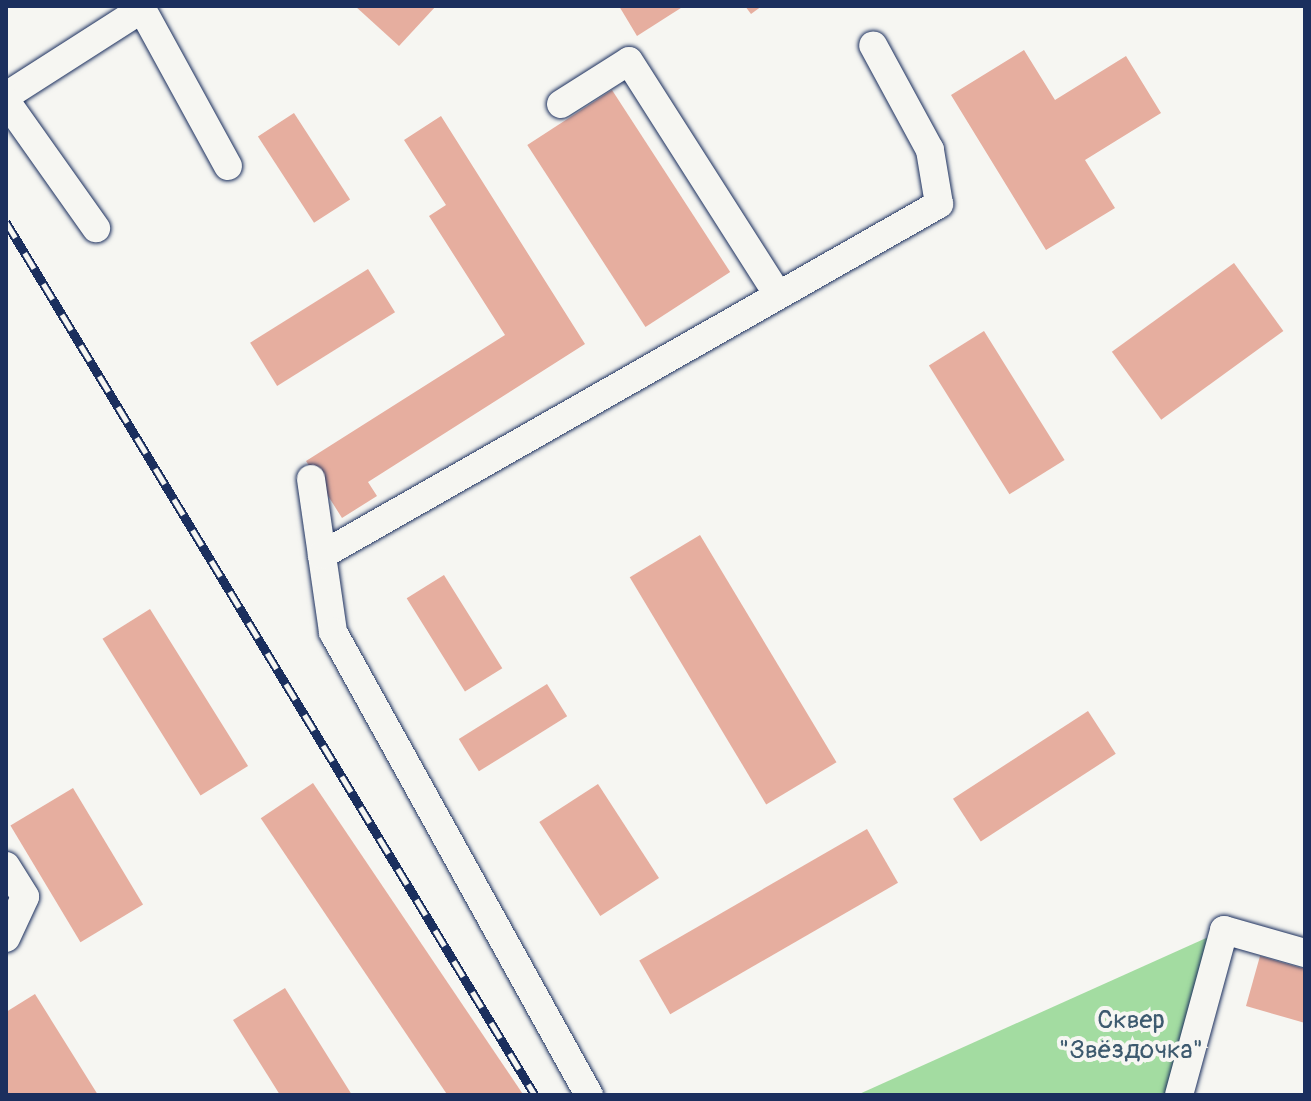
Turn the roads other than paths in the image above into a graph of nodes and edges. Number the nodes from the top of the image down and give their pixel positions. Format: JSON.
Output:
{"nodes":[{"id":1,"x":145,"y":8,"type":"edge"},
{"id":2,"x":873,"y":45,"type":"dead end"},
{"id":3,"x":6,"y":98,"type":"edge"},
{"id":4,"x":561,"y":104,"type":"dead end"},
{"id":5,"x":228,"y":166,"type":"dead end"},
{"id":6,"x":96,"y":228,"type":"dead end"},
{"id":7,"x":778,"y":295,"type":"junction"},
{"id":8,"x":311,"y":479,"type":"dead end"},
{"id":9,"x":322,"y":555,"type":"junction"},
{"id":10,"x":6,"y":866,"type":"edge"},
{"id":11,"x":6,"y":938,"type":"edge"},
{"id":12,"x":1305,"y":953,"type":"edge"},
{"id":13,"x":589,"y":1095,"type":"edge"},
{"id":14,"x":1179,"y":1095,"type":"edge"}],
"edges":[{"from":1,"to":3,"type":"street"},
{"from":1,"to":5,"type":"street"},
{"from":2,"to":7,"type":"street"},
{"from":3,"to":6,"type":"street"},
{"from":4,"to":7,"type":"street"},
{"from":7,"to":9,"type":"street"},
{"from":8,"to":9,"type":"street"},
{"from":9,"to":13,"type":"street"},
{"from":10,"to":11,"type":"street"},
{"from":12,"to":14,"type":"street"}]}
